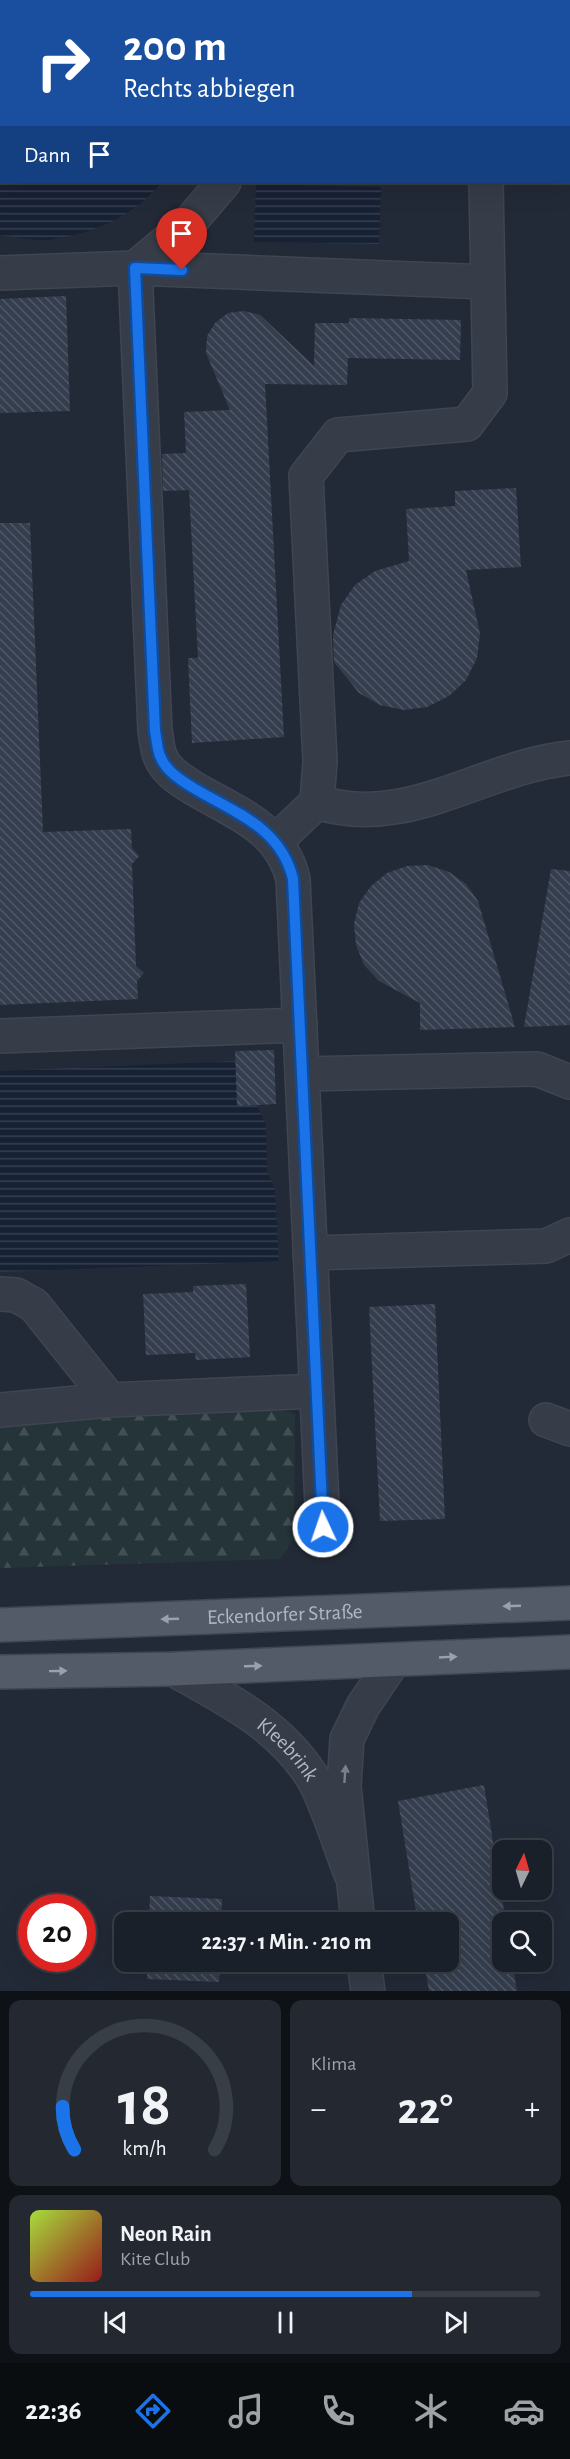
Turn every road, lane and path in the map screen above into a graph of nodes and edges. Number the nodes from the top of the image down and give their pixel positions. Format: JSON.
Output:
{"nodes":[{"id":1,"x":223,"y":183,"type":"edge"},
{"id":2,"x":486,"y":183,"type":"edge"},
{"id":3,"x":135,"y":268,"type":"junction"},
{"id":4,"x":0,"y":273,"type":"edge"},
{"id":5,"x":488,"y":282,"type":"junction"},
{"id":6,"x":570,"y":758,"type":"edge"},
{"id":7,"x":317,"y":802,"type":"junction"},
{"id":8,"x":276,"y":841,"type":"junction"},
{"id":9,"x":300,"y":1025,"type":"junction"},
{"id":10,"x":0,"y":1036,"type":"edge"},
{"id":11,"x":303,"y":1074,"type":"junction"},
{"id":12,"x":570,"y":1082,"type":"edge"},
{"id":13,"x":570,"y":1234,"type":"edge"},
{"id":14,"x":310,"y":1253,"type":"junction"},
{"id":15,"x":0,"y":1294,"type":"edge"},
{"id":16,"x":316,"y":1391,"type":"junction"},
{"id":17,"x":110,"y":1400,"type":"junction"},
{"id":18,"x":0,"y":1410,"type":"edge"},
{"id":19,"x":323,"y":1527,"type":"dead end"},
{"id":20,"x":570,"y":1604,"type":"edge"},
{"id":21,"x":0,"y":1625,"type":"edge"},
{"id":22,"x":570,"y":1652,"type":"edge"},
{"id":23,"x":394,"y":1660,"type":"junction"},
{"id":24,"x":173,"y":1669,"type":"junction"},
{"id":25,"x":0,"y":1672,"type":"edge"},
{"id":26,"x":351,"y":1874,"type":"junction"},
{"id":27,"x":356,"y":1912,"type":"edge"},
{"id":28,"x":365,"y":1972,"type":"edge"},
{"id":29,"x":368,"y":1991,"type":"edge"}],
"edges":[{"from":1,"to":3,"type":"street"},
{"from":2,"to":5,"type":"street"},
{"from":3,"to":4,"type":"street"},
{"from":3,"to":5,"type":"street"},
{"from":3,"to":8,"type":"street"},
{"from":5,"to":7,"type":"street"},
{"from":6,"to":7,"type":"street"},
{"from":7,"to":8,"type":"street"},
{"from":8,"to":9,"type":"street"},
{"from":9,"to":10,"type":"street"},
{"from":9,"to":11,"type":"street"},
{"from":11,"to":12,"type":"street"},
{"from":11,"to":14,"type":"street"},
{"from":13,"to":14,"type":"street"},
{"from":14,"to":16,"type":"street"},
{"from":15,"to":17,"type":"street"},
{"from":16,"to":17,"type":"street"},
{"from":16,"to":19,"type":"street"},
{"from":17,"to":18,"type":"street"},
{"from":20,"to":21,"type":"main road","name":"Eckendorfer Straße","one_way":true},
{"from":23,"to":22,"type":"main road","one_way":true},
{"from":24,"to":23,"type":"main road","one_way":true},
{"from":26,"to":23,"type":"street","name":"Kleebrink","one_way":true},
{"from":25,"to":24,"type":"main road","one_way":true},
{"from":24,"to":26,"type":"street","name":"Kleebrink"},
{"from":26,"to":27,"type":"street","name":"Kleebrink"},
{"from":28,"to":29,"type":"street"}]}
